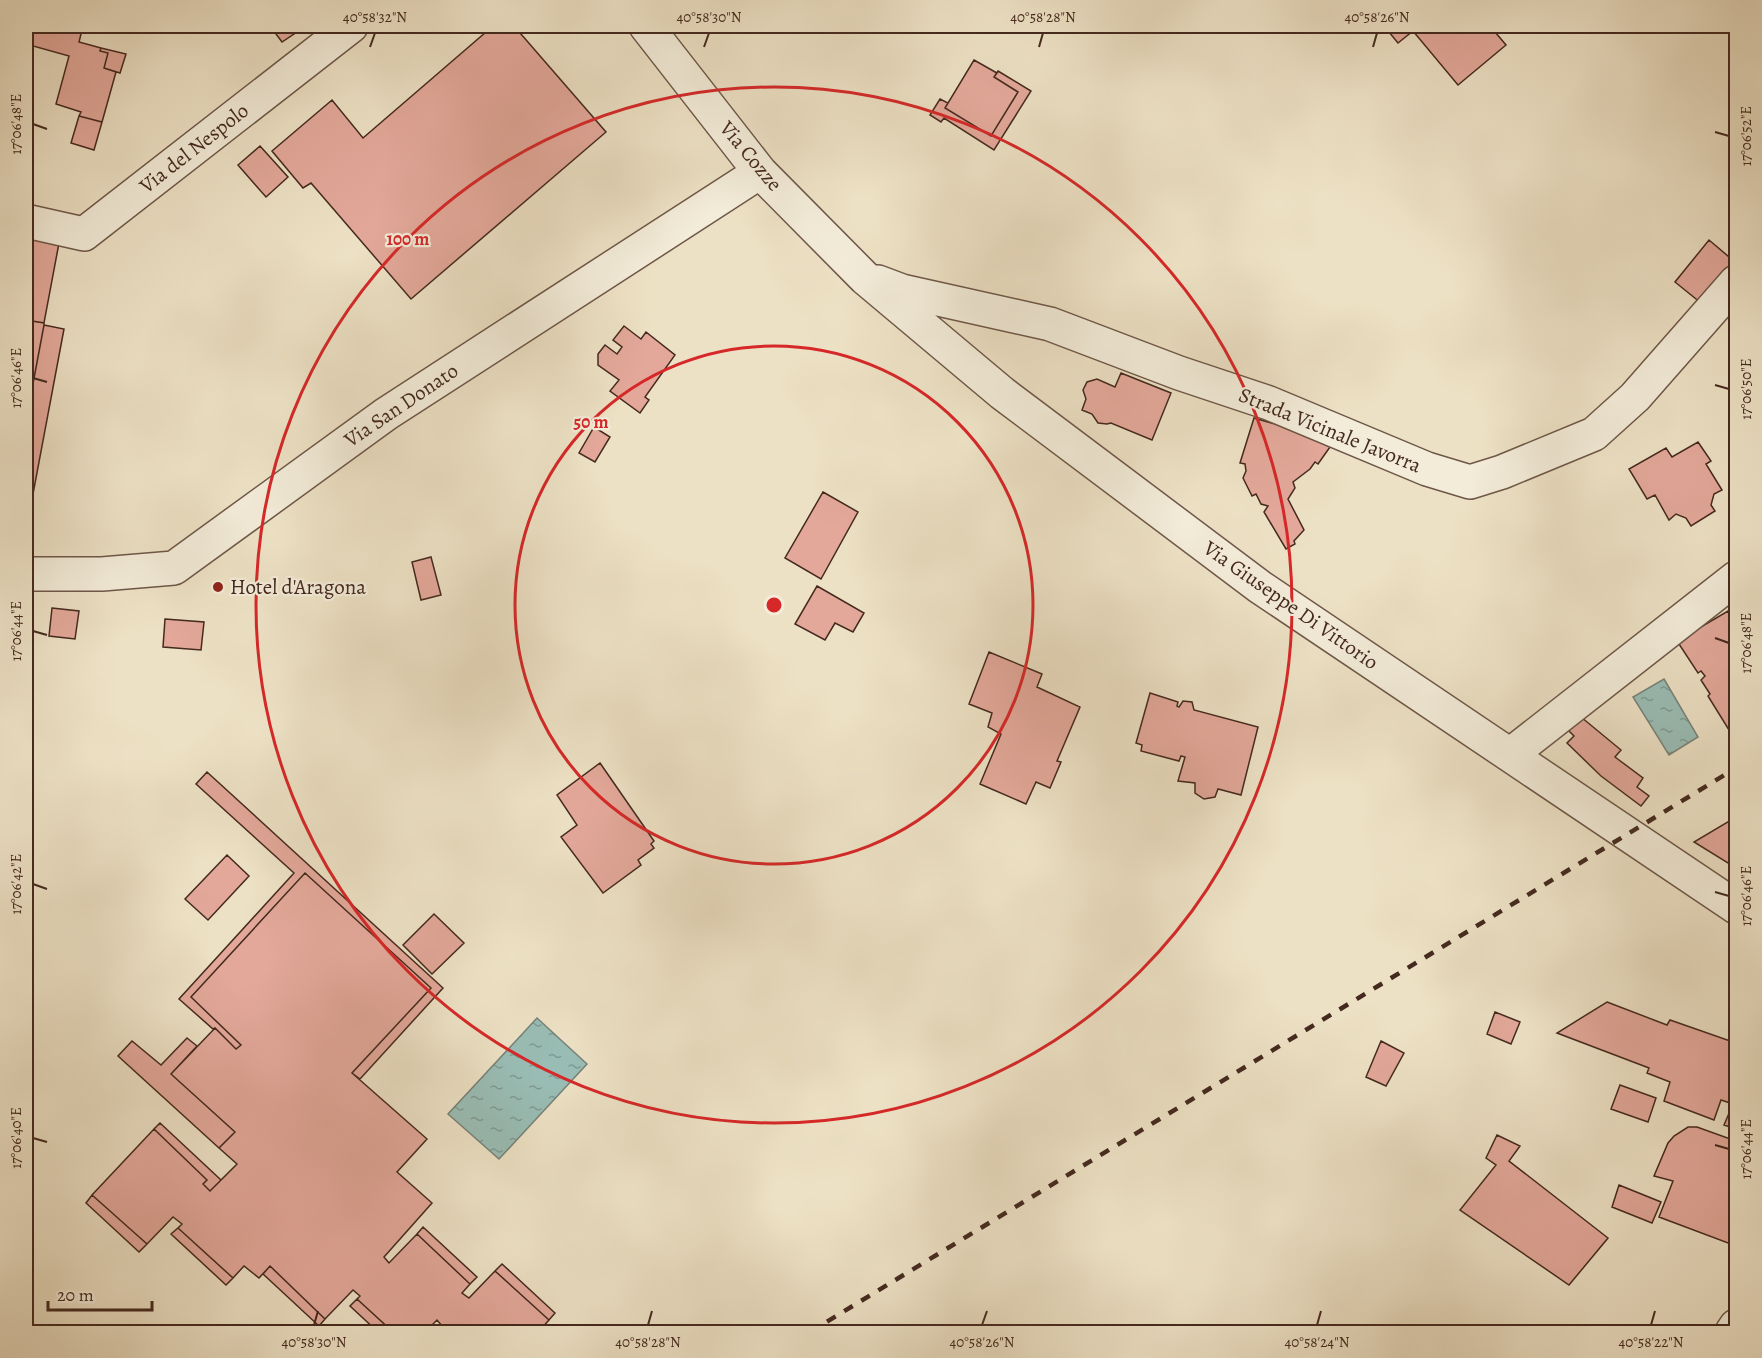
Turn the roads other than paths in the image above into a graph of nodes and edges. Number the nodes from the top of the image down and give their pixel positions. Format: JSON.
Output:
{"nodes":[{"id":1,"x":351,"y":26,"type":"edge"},
{"id":2,"x":646,"y":26,"type":"edge"},
{"id":3,"x":760,"y":172,"type":"junction"},
{"id":4,"x":26,"y":221,"type":"edge"},
{"id":5,"x":865,"y":278,"type":"junction"},
{"id":6,"x":1737,"y":282,"type":"edge"},
{"id":7,"x":26,"y":574,"type":"edge"},
{"id":8,"x":1737,"y":578,"type":"edge"},
{"id":9,"x":1510,"y":755,"type":"junction"},
{"id":10,"x":1737,"y":907,"type":"edge"},
{"id":11,"x":1737,"y":1326,"type":"edge"},
{"id":12,"x":1732,"y":1332,"type":"edge"}],
"edges":[{"from":1,"to":4,"type":"street","name":"Via del Nespolo"},
{"from":2,"to":3,"type":"street","name":"Via Cozze"},
{"from":3,"to":5,"type":"street","name":"Via Cozze"},
{"from":3,"to":7,"type":"street","name":"Via San Donato"},
{"from":5,"to":6,"type":"street","name":"Strada Vicinale Javorra"},
{"from":5,"to":9,"type":"street","name":"Via Giuseppe Di Vittorio"},
{"from":8,"to":9,"type":"street"},
{"from":9,"to":10,"type":"street","name":"Via Giuseppe Di Vittorio"},
{"from":11,"to":12,"type":"street"}]}
